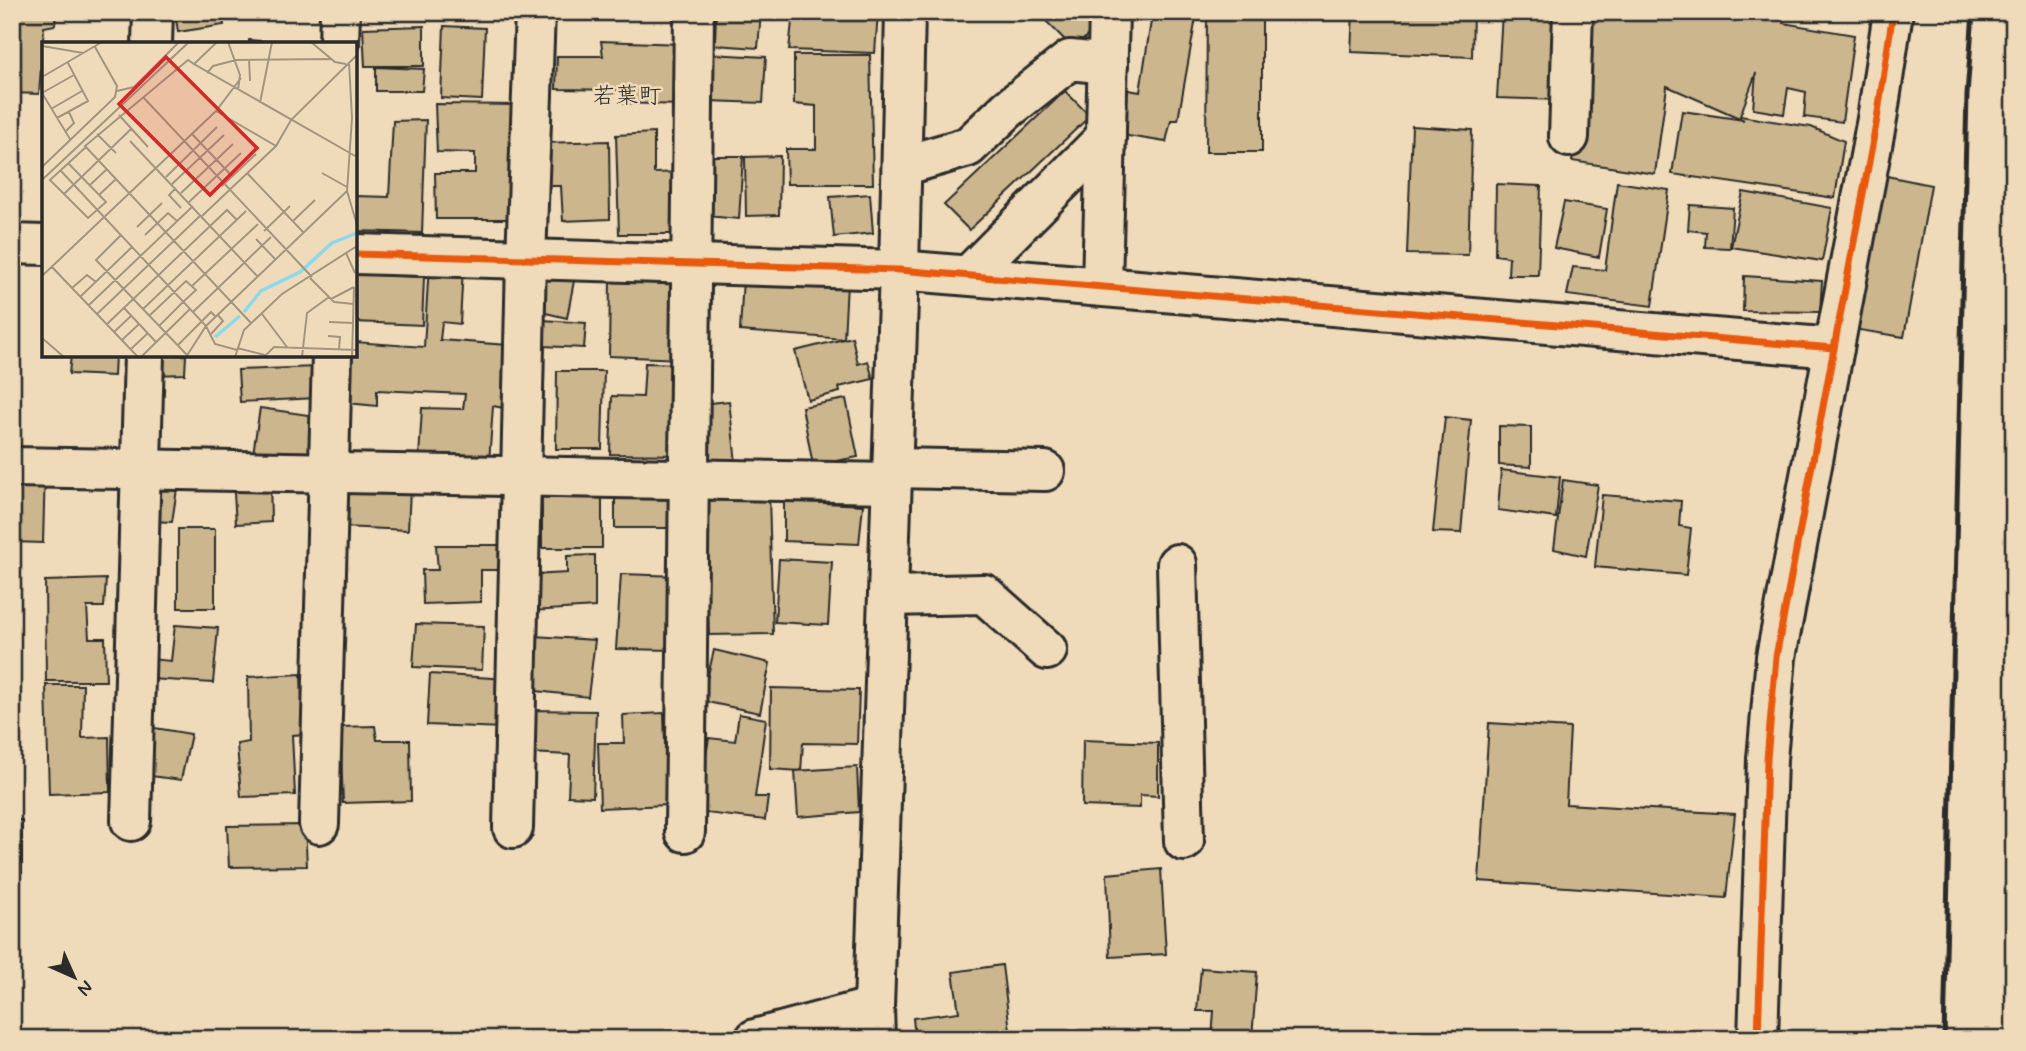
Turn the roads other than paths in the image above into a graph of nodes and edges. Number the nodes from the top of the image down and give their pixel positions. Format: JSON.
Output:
{"nodes":[{"id":1,"x":153,"y":12,"type":"edge"},
{"id":2,"x":340,"y":12,"type":"edge"},
{"id":3,"x":535,"y":12,"type":"edge"},
{"id":4,"x":694,"y":12,"type":"edge"},
{"id":5,"x":905,"y":12,"type":"edge"},
{"id":6,"x":1109,"y":12,"type":"edge"},
{"id":7,"x":1573,"y":12,"type":"edge"},
{"id":8,"x":1893,"y":12,"type":"edge"},
{"id":9,"x":152,"y":42,"type":"edge"},
{"id":10,"x":339,"y":42,"type":"edge"},
{"id":11,"x":1108,"y":64,"type":"junction"},
{"id":12,"x":1106,"y":137,"type":"junction"},
{"id":13,"x":1569,"y":137,"type":"dead end"},
{"id":14,"x":902,"y":166,"type":"junction"},
{"id":15,"x":12,"y":244,"type":"edge"},
{"id":16,"x":42,"y":245,"type":"edge"},
{"id":17,"x":357,"y":254,"type":"edge"},
{"id":18,"x":526,"y":259,"type":"junction"},
{"id":19,"x":690,"y":263,"type":"junction"},
{"id":20,"x":899,"y":270,"type":"junction"},
{"id":21,"x":969,"y":275,"type":"junction"},
{"id":22,"x":1102,"y":286,"type":"junction"},
{"id":23,"x":1834,"y":348,"type":"junction"},
{"id":24,"x":144,"y":357,"type":"edge"},
{"id":25,"x":331,"y":357,"type":"edge"},
{"id":26,"x":12,"y":467,"type":"edge"},
{"id":27,"x":141,"y":469,"type":"junction"},
{"id":28,"x":1045,"y":471,"type":"dead end"},
{"id":29,"x":328,"y":473,"type":"junction"},
{"id":30,"x":892,"y":476,"type":"junction"},
{"id":31,"x":521,"y":477,"type":"junction"},
{"id":32,"x":688,"y":479,"type":"junction"},
{"id":33,"x":1177,"y":564,"type":"dead end"},
{"id":34,"x":889,"y":596,"type":"junction"},
{"id":35,"x":1047,"y":650,"type":"dead end"},
{"id":36,"x":131,"y":821,"type":"dead end"},
{"id":37,"x":319,"y":824,"type":"dead end"},
{"id":38,"x":513,"y":828,"type":"dead end"},
{"id":39,"x":685,"y":832,"type":"dead end"},
{"id":40,"x":1184,"y":841,"type":"dead end"},
{"id":41,"x":875,"y":1023,"type":"edge"},
{"id":42,"x":755,"y":1039,"type":"edge"},
{"id":43,"x":1758,"y":1039,"type":"edge"}],
"edges":[{"from":1,"to":9,"type":"street"},
{"from":2,"to":10,"type":"street"},
{"from":3,"to":18,"type":"street"},
{"from":4,"to":19,"type":"street"},
{"from":5,"to":14,"type":"street"},
{"from":6,"to":11,"type":"street"},
{"from":7,"to":13,"type":"street"},
{"from":8,"to":23,"type":"street"},
{"from":11,"to":12,"type":"street"},
{"from":11,"to":14,"type":"street"},
{"from":12,"to":21,"type":"street"},
{"from":12,"to":22,"type":"street"},
{"from":14,"to":20,"type":"street"},
{"from":15,"to":16,"type":"street"},
{"from":17,"to":18,"type":"street"},
{"from":18,"to":19,"type":"street"},
{"from":18,"to":31,"type":"street"},
{"from":19,"to":20,"type":"street"},
{"from":19,"to":32,"type":"street"},
{"from":20,"to":21,"type":"street"},
{"from":20,"to":30,"type":"street"},
{"from":21,"to":22,"type":"street"},
{"from":22,"to":23,"type":"street"},
{"from":23,"to":43,"type":"street"},
{"from":24,"to":27,"type":"street"},
{"from":25,"to":29,"type":"street"},
{"from":26,"to":27,"type":"street"},
{"from":27,"to":29,"type":"street"},
{"from":27,"to":36,"type":"street"},
{"from":28,"to":30,"type":"street"},
{"from":29,"to":31,"type":"street"},
{"from":29,"to":37,"type":"street"},
{"from":30,"to":32,"type":"street"},
{"from":30,"to":34,"type":"street"},
{"from":31,"to":32,"type":"street"},
{"from":31,"to":38,"type":"street"},
{"from":32,"to":39,"type":"street"},
{"from":33,"to":40,"type":"street"},
{"from":34,"to":35,"type":"street"},
{"from":34,"to":41,"type":"street"},
{"from":41,"to":42,"type":"street"}]}
